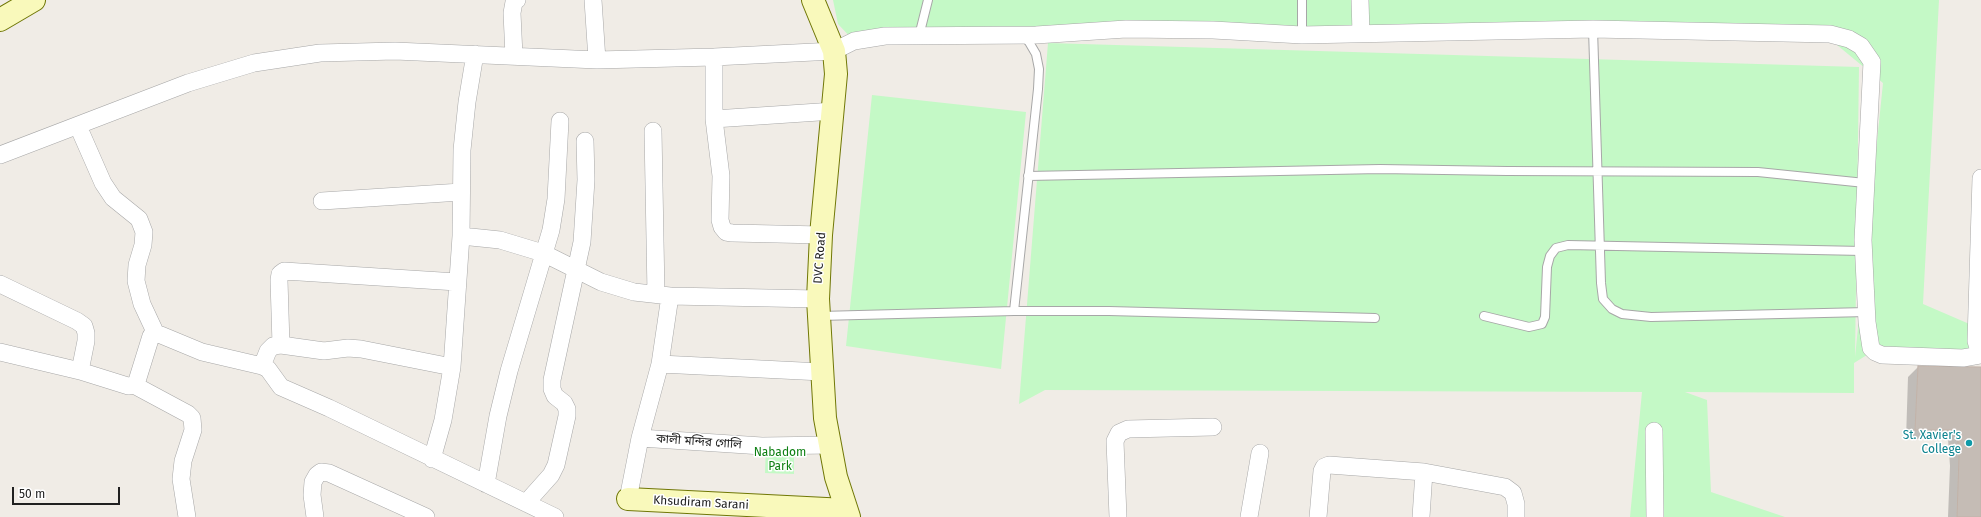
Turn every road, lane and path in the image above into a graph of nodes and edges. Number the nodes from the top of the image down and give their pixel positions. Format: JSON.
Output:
{"nodes":[{"id":1,"x":34,"y":0,"type":"edge"},
{"id":2,"x":517,"y":0,"type":"edge"},
{"id":3,"x":593,"y":0,"type":"edge"},
{"id":4,"x":813,"y":0,"type":"edge"},
{"id":5,"x":928,"y":0,"type":"edge"},
{"id":6,"x":1302,"y":0,"type":"edge"},
{"id":7,"x":1360,"y":0,"type":"edge"},
{"id":8,"x":0,"y":20,"type":"edge"},
{"id":9,"x":1593,"y":29,"type":"junction"},
{"id":10,"x":1361,"y":32,"type":"junction"},
{"id":11,"x":1021,"y":35,"type":"junction"},
{"id":12,"x":1302,"y":35,"type":"junction"},
{"id":13,"x":919,"y":36,"type":"junction"},
{"id":14,"x":834,"y":51,"type":"junction"},
{"id":15,"x":475,"y":54,"type":"junction"},
{"id":16,"x":514,"y":56,"type":"junction"},
{"id":17,"x":714,"y":57,"type":"junction"},
{"id":18,"x":597,"y":60,"type":"junction"},
{"id":19,"x":834,"y":111,"type":"junction"},
{"id":20,"x":714,"y":119,"type":"junction"},
{"id":21,"x":560,"y":120,"type":"dead end"},
{"id":22,"x":78,"y":126,"type":"junction"},
{"id":23,"x":653,"y":131,"type":"dead end"},
{"id":24,"x":585,"y":141,"type":"dead end"},
{"id":25,"x":0,"y":155,"type":"edge"},
{"id":26,"x":1597,"y":171,"type":"junction"},
{"id":27,"x":1028,"y":176,"type":"junction"},
{"id":28,"x":1981,"y":178,"type":"edge"},
{"id":29,"x":1865,"y":183,"type":"junction"},
{"id":30,"x":461,"y":192,"type":"junction"},
{"id":31,"x":322,"y":201,"type":"dead end"},
{"id":32,"x":821,"y":235,"type":"junction"},
{"id":33,"x":461,"y":236,"type":"junction"},
{"id":34,"x":1598,"y":245,"type":"junction"},
{"id":35,"x":1863,"y":251,"type":"junction"},
{"id":36,"x":543,"y":253,"type":"junction"},
{"id":37,"x":577,"y":270,"type":"junction"},
{"id":38,"x":457,"y":282,"type":"junction"},
{"id":39,"x":0,"y":284,"type":"edge"},
{"id":40,"x":663,"y":295,"type":"junction"},
{"id":41,"x":818,"y":308,"type":"junction"},
{"id":42,"x":1014,"y":311,"type":"junction"},
{"id":43,"x":1867,"y":312,"type":"junction"},
{"id":44,"x":1484,"y":316,"type":"dead end"},
{"id":45,"x":1375,"y":318,"type":"dead end"},
{"id":46,"x":156,"y":334,"type":"junction"},
{"id":47,"x":281,"y":345,"type":"junction"},
{"id":48,"x":0,"y":352,"type":"edge"},
{"id":49,"x":1981,"y":352,"type":"edge"},
{"id":50,"x":1981,"y":355,"type":"edge"},
{"id":51,"x":660,"y":364,"type":"junction"},
{"id":52,"x":262,"y":366,"type":"junction"},
{"id":53,"x":452,"y":367,"type":"junction"},
{"id":54,"x":80,"y":371,"type":"junction"},
{"id":55,"x":822,"y":372,"type":"junction"},
{"id":56,"x":134,"y":385,"type":"junction"},
{"id":57,"x":1213,"y":427,"type":"dead end"},
{"id":58,"x":1654,"y":431,"type":"dead end"},
{"id":59,"x":640,"y":438,"type":"junction"},
{"id":60,"x":830,"y":445,"type":"junction"},
{"id":61,"x":1260,"y":453,"type":"dead end"},
{"id":62,"x":432,"y":458,"type":"junction"},
{"id":63,"x":1424,"y":472,"type":"junction"},
{"id":64,"x":486,"y":484,"type":"junction"},
{"id":65,"x":628,"y":499,"type":"joint"},
{"id":66,"x":533,"y":510,"type":"edge"},
{"id":67,"x":718,"y":511,"type":"edge"},
{"id":68,"x":848,"y":514,"type":"edge"},
{"id":69,"x":186,"y":517,"type":"edge"},
{"id":70,"x":315,"y":517,"type":"edge"},
{"id":71,"x":426,"y":517,"type":"edge"},
{"id":72,"x":555,"y":517,"type":"edge"},
{"id":73,"x":1118,"y":517,"type":"edge"},
{"id":74,"x":1249,"y":517,"type":"edge"},
{"id":75,"x":1318,"y":517,"type":"edge"},
{"id":76,"x":1421,"y":517,"type":"edge"},
{"id":77,"x":1516,"y":517,"type":"edge"},
{"id":78,"x":1655,"y":517,"type":"edge"}],
"edges":[{"from":1,"to":8,"type":"main road"},
{"from":2,"to":16,"type":"street"},
{"from":3,"to":18,"type":"street"},
{"from":4,"to":14,"type":"main road","name":"DVC Road"},
{"from":5,"to":13,"type":"lane"},
{"from":6,"to":12,"type":"lane"},
{"from":7,"to":10,"type":"street"},
{"from":9,"to":10,"type":"street"},
{"from":9,"to":26,"type":"lane"},
{"from":9,"to":29,"type":"street"},
{"from":10,"to":12,"type":"street"},
{"from":11,"to":12,"type":"street"},
{"from":11,"to":13,"type":"street"},
{"from":11,"to":27,"type":"lane"},
{"from":13,"to":14,"type":"street"},
{"from":14,"to":17,"type":"street"},
{"from":14,"to":19,"type":"main road","name":"DVC Road"},
{"from":15,"to":16,"type":"street"},
{"from":15,"to":22,"type":"street"},
{"from":15,"to":30,"type":"street"},
{"from":16,"to":18,"type":"street"},
{"from":17,"to":18,"type":"street"},
{"from":17,"to":20,"type":"street"},
{"from":19,"to":20,"type":"street"},
{"from":19,"to":32,"type":"main road","name":"DVC Road"},
{"from":20,"to":32,"type":"street"},
{"from":21,"to":36,"type":"street"},
{"from":22,"to":25,"type":"street"},
{"from":22,"to":46,"type":"street"},
{"from":23,"to":40,"type":"street"},
{"from":24,"to":37,"type":"street"},
{"from":26,"to":27,"type":"lane"},
{"from":26,"to":29,"type":"lane"},
{"from":26,"to":34,"type":"lane"},
{"from":27,"to":42,"type":"lane"},
{"from":28,"to":49,"type":"street"},
{"from":29,"to":35,"type":"street"},
{"from":30,"to":31,"type":"street"},
{"from":30,"to":33,"type":"street"},
{"from":32,"to":41,"type":"main road","name":"DVC Road"},
{"from":33,"to":36,"type":"street"},
{"from":33,"to":38,"type":"street"},
{"from":34,"to":35,"type":"lane"},
{"from":34,"to":43,"type":"lane"},
{"from":34,"to":44,"type":"lane"},
{"from":35,"to":43,"type":"street"},
{"from":36,"to":37,"type":"street"},
{"from":36,"to":64,"type":"street"},
{"from":37,"to":40,"type":"street"},
{"from":37,"to":66,"type":"street"},
{"from":38,"to":47,"type":"street"},
{"from":38,"to":53,"type":"street"},
{"from":39,"to":54,"type":"street"},
{"from":40,"to":41,"type":"street"},
{"from":40,"to":51,"type":"street"},
{"from":41,"to":42,"type":"lane"},
{"from":41,"to":55,"type":"main road","name":"DVC Road"},
{"from":42,"to":45,"type":"lane"},
{"from":43,"to":50,"type":"street"},
{"from":46,"to":52,"type":"street"},
{"from":46,"to":56,"type":"street"},
{"from":47,"to":52,"type":"street"},
{"from":47,"to":53,"type":"street"},
{"from":48,"to":54,"type":"street"},
{"from":51,"to":55,"type":"street"},
{"from":51,"to":59,"type":"street"},
{"from":52,"to":62,"type":"street"},
{"from":53,"to":62,"type":"street"},
{"from":54,"to":56,"type":"street"},
{"from":55,"to":60,"type":"main road","name":"DVC Road"},
{"from":56,"to":69,"type":"street"},
{"from":57,"to":73,"type":"street"},
{"from":58,"to":78,"type":"street"},
{"from":59,"to":60,"type":"street","name":"কালী মন্দির গোলি"},
{"from":59,"to":65,"type":"street"},
{"from":60,"to":68,"type":"main road","name":"DVC Road"},
{"from":61,"to":74,"type":"street"},
{"from":62,"to":64,"type":"street"},
{"from":63,"to":75,"type":"street"},
{"from":63,"to":76,"type":"street"},
{"from":63,"to":77,"type":"street"},
{"from":64,"to":66,"type":"street"},
{"from":65,"to":67,"type":"main road","name":"Khsudiram Sarani"},
{"from":66,"to":72,"type":"street"},
{"from":67,"to":68,"type":"main road","name":"Khsudiram Sarani"},
{"from":70,"to":71,"type":"street"}]}
